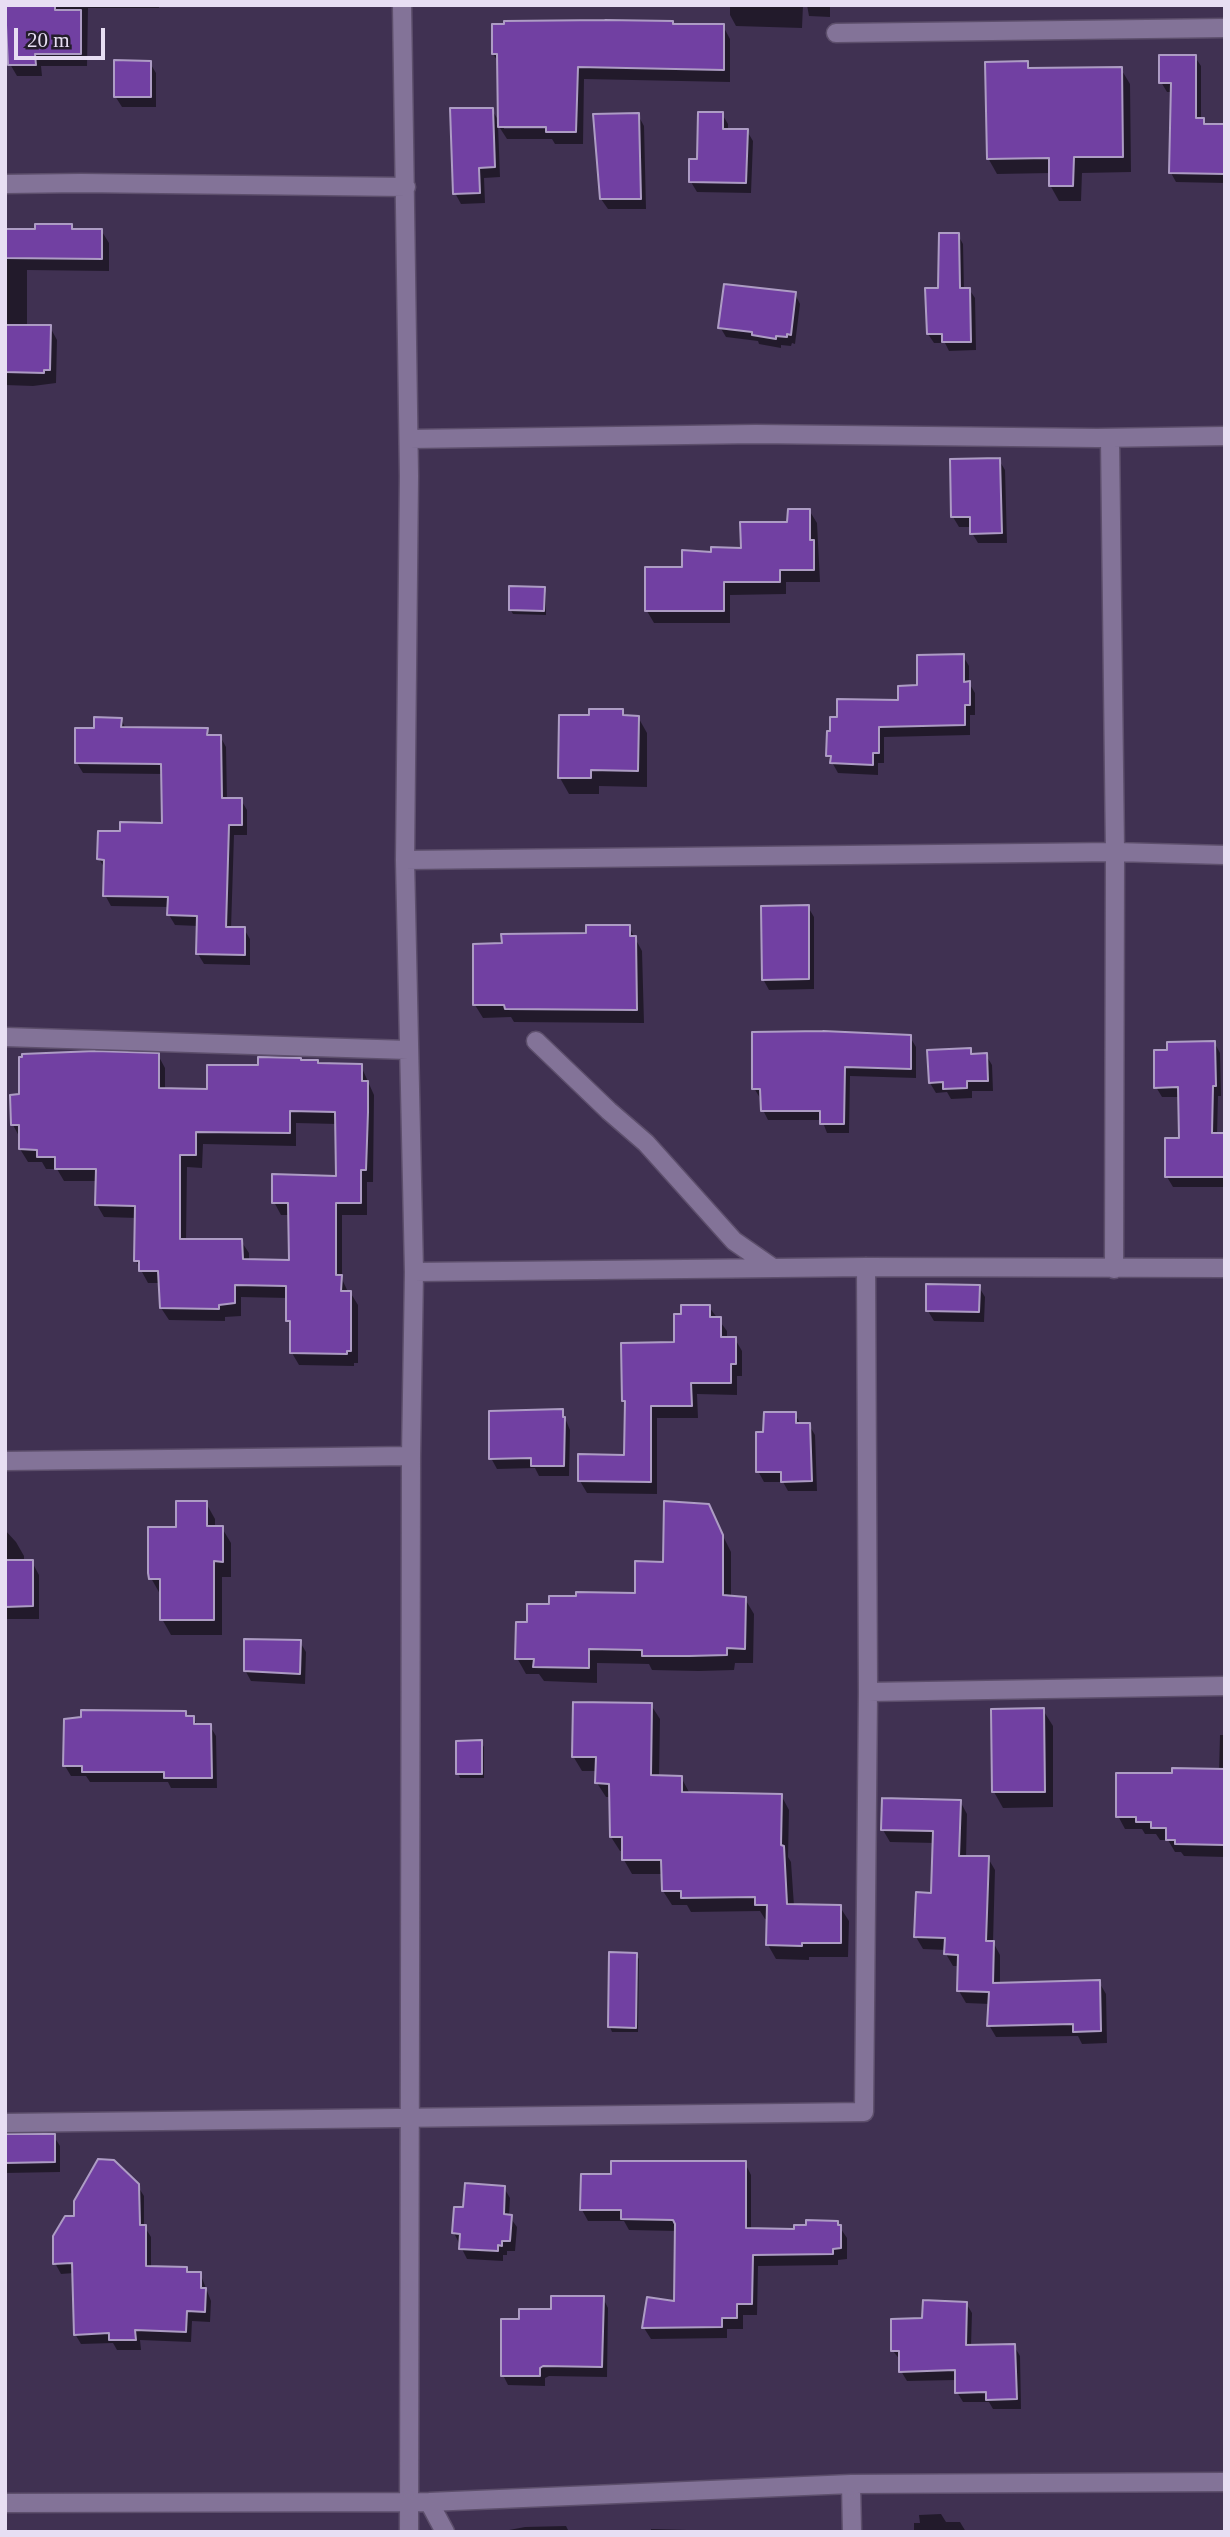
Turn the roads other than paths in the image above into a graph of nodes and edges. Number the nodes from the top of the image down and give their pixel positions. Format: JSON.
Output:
{"nodes":[{"id":1,"x":402,"y":5,"type":"edge"},
{"id":2,"x":1225,"y":28,"type":"edge"},
{"id":3,"x":836,"y":33,"type":"dead end"},
{"id":4,"x":5,"y":184,"type":"edge"},
{"id":5,"x":406,"y":187,"type":"junction"},
{"id":6,"x":1225,"y":436,"type":"edge"},
{"id":7,"x":1110,"y":438,"type":"junction"},
{"id":8,"x":409,"y":439,"type":"junction"},
{"id":9,"x":1115,"y":852,"type":"junction"},
{"id":10,"x":1225,"y":855,"type":"edge"},
{"id":11,"x":405,"y":860,"type":"junction"},
{"id":12,"x":5,"y":1037,"type":"edge"},
{"id":13,"x":536,"y":1041,"type":"dead end"},
{"id":14,"x":408,"y":1050,"type":"junction"},
{"id":15,"x":866,"y":1267,"type":"junction"},
{"id":16,"x":773,"y":1268,"type":"junction"},
{"id":17,"x":1225,"y":1268,"type":"edge"},
{"id":18,"x":1114,"y":1269,"type":"junction"},
{"id":19,"x":414,"y":1272,"type":"junction"},
{"id":20,"x":411,"y":1455,"type":"junction"},
{"id":21,"x":5,"y":1461,"type":"edge"},
{"id":22,"x":1225,"y":1686,"type":"edge"},
{"id":23,"x":868,"y":1692,"type":"junction"},
{"id":24,"x":409,"y":2117,"type":"junction"},
{"id":25,"x":5,"y":2123,"type":"edge"},
{"id":26,"x":1225,"y":2482,"type":"edge"},
{"id":27,"x":851,"y":2484,"type":"junction"},
{"id":28,"x":408,"y":2501,"type":"junction"},
{"id":29,"x":5,"y":2502,"type":"edge"},
{"id":30,"x":429,"y":2502,"type":"junction"},
{"id":31,"x":408,"y":2532,"type":"edge"},
{"id":32,"x":445,"y":2532,"type":"edge"},
{"id":33,"x":852,"y":2532,"type":"edge"}],
"edges":[{"from":1,"to":5,"type":"street"},
{"from":2,"to":3,"type":"street"},
{"from":4,"to":5,"type":"street"},
{"from":5,"to":8,"type":"street"},
{"from":6,"to":7,"type":"street"},
{"from":7,"to":8,"type":"street"},
{"from":7,"to":9,"type":"street"},
{"from":8,"to":11,"type":"street"},
{"from":9,"to":10,"type":"street"},
{"from":9,"to":11,"type":"street"},
{"from":9,"to":18,"type":"street"},
{"from":11,"to":14,"type":"street"},
{"from":12,"to":14,"type":"street"},
{"from":13,"to":16,"type":"street"},
{"from":14,"to":19,"type":"street"},
{"from":15,"to":16,"type":"street"},
{"from":15,"to":18,"type":"street"},
{"from":15,"to":23,"type":"street"},
{"from":16,"to":19,"type":"street"},
{"from":17,"to":18,"type":"street"},
{"from":19,"to":20,"type":"street"},
{"from":20,"to":21,"type":"street"},
{"from":20,"to":24,"type":"street"},
{"from":22,"to":23,"type":"street"},
{"from":23,"to":24,"type":"street"},
{"from":24,"to":25,"type":"street"},
{"from":24,"to":28,"type":"street"},
{"from":26,"to":27,"type":"street"},
{"from":27,"to":30,"type":"street"},
{"from":27,"to":33,"type":"street"},
{"from":28,"to":29,"type":"street"},
{"from":28,"to":30,"type":"street"},
{"from":28,"to":31,"type":"street"},
{"from":30,"to":32,"type":"street"}]}
